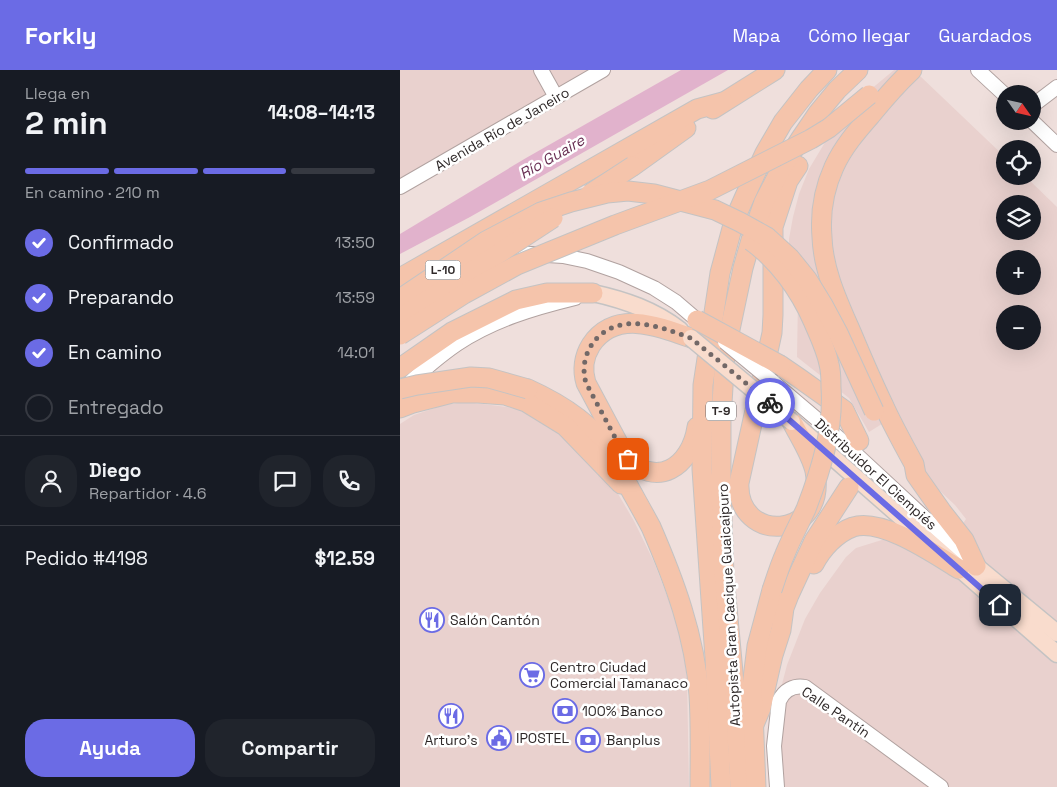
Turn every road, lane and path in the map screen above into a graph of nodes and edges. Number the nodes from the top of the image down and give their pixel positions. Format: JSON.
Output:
{"nodes":[{"id":1,"x":541,"y":70,"type":"edge"},
{"id":2,"x":603,"y":70,"type":"edge"},
{"id":3,"x":775,"y":70,"type":"edge"},
{"id":4,"x":827,"y":70,"type":"edge"},
{"id":5,"x":858,"y":70,"type":"edge"},
{"id":6,"x":871,"y":70,"type":"edge"},
{"id":7,"x":896,"y":70,"type":"edge"},
{"id":8,"x":912,"y":70,"type":"edge"},
{"id":9,"x":978,"y":70,"type":"edge"},
{"id":10,"x":996,"y":87,"type":"edge"},
{"id":11,"x":1057,"y":87,"type":"edge"},
{"id":12,"x":556,"y":98,"type":"junction"},
{"id":13,"x":1041,"y":99,"type":"edge"},
{"id":14,"x":874,"y":100,"type":"junction"},
{"id":15,"x":723,"y":102,"type":"junction"},
{"id":16,"x":1041,"y":130,"type":"edge"},
{"id":17,"x":1057,"y":145,"type":"edge"},
{"id":18,"x":400,"y":187,"type":"edge"},
{"id":19,"x":628,"y":190,"type":"junction"},
{"id":20,"x":400,"y":278,"type":"edge"},
{"id":21,"x":400,"y":284,"type":"edge"},
{"id":22,"x":593,"y":293,"type":"junction"},
{"id":23,"x":400,"y":299,"type":"edge"},
{"id":24,"x":400,"y":318,"type":"edge"},
{"id":25,"x":697,"y":320,"type":"joint"},
{"id":26,"x":400,"y":335,"type":"edge"},
{"id":27,"x":691,"y":338,"type":"junction"},
{"id":28,"x":400,"y":368,"type":"edge"},
{"id":29,"x":776,"y":374,"type":"junction"},
{"id":30,"x":702,"y":386,"type":"junction"},
{"id":31,"x":400,"y":390,"type":"edge"},
{"id":32,"x":400,"y":408,"type":"edge"},
{"id":33,"x":792,"y":422,"type":"junction"},
{"id":34,"x":859,"y":441,"type":"dead end"},
{"id":35,"x":916,"y":475,"type":"junction"},
{"id":36,"x":849,"y":487,"type":"dead end"},
{"id":37,"x":637,"y":502,"type":"junction"},
{"id":38,"x":968,"y":567,"type":"junction"},
{"id":39,"x":781,"y":630,"type":"junction"},
{"id":40,"x":1057,"y":633,"type":"edge"},
{"id":41,"x":1057,"y":654,"type":"edge"},
{"id":42,"x":753,"y":727,"type":"junction"},
{"id":43,"x":700,"y":787,"type":"edge"},
{"id":44,"x":721,"y":787,"type":"edge"},
{"id":45,"x":740,"y":787,"type":"edge"},
{"id":46,"x":756,"y":787,"type":"edge"},
{"id":47,"x":777,"y":787,"type":"edge"},
{"id":48,"x":940,"y":787,"type":"edge"}],
"edges":[{"from":1,"to":12,"type":"street"},
{"from":2,"to":12,"type":"street","name":"Avenida Río de Janeiro"},
{"from":3,"to":15,"type":"highway"},
{"from":4,"to":30,"type":"highway","name":"Autopista Gran Cacique Guaicaipuro","number":"T-9"},
{"from":5,"to":45,"type":"highway","name":"Autopista Gran Cacique Guaicaipuro","number":"T-9"},
{"from":6,"to":33,"type":"highway"},
{"from":7,"to":14,"type":"highway"},
{"from":8,"to":14,"type":"highway"},
{"from":9,"to":10,"type":"street"},
{"from":11,"to":13,"type":"street"},
{"from":12,"to":18,"type":"street","name":"Avenida Río de Janeiro"},
{"from":14,"to":26,"type":"highway","bridge":true},
{"from":14,"to":35,"type":"highway"},
{"from":15,"to":20,"type":"highway"},
{"from":15,"to":24,"type":"highway","bridge":true},
{"from":16,"to":17,"type":"street"},
{"from":19,"to":23,"type":"highway","number":"L-10","bridge":true},
{"from":19,"to":35,"type":"highway","bridge":true},
{"from":19,"to":42,"type":"highway","bridge":true},
{"from":21,"to":25,"type":"street"},
{"from":22,"to":27,"type":"main road","name":"Distribuidor El Ciempiés"},
{"from":22,"to":28,"type":"highway"},
{"from":22,"to":31,"type":"street","name":"Distribuidor El Ciempiés"},
{"from":25,"to":29,"type":"highway","bridge":true},
{"from":27,"to":30,"type":"highway"},
{"from":27,"to":33,"type":"main road","name":"Distribuidor El Ciempiés","bridge":true},
{"from":29,"to":34,"type":"highway"},
{"from":29,"to":38,"type":"street","name":"Distribuidor El Ciempiés"},
{"from":30,"to":44,"type":"highway","name":"Autopista Gran Cacique Guaicaipuro","number":"T-9"},
{"from":31,"to":37,"type":"highway","bridge":true},
{"from":32,"to":37,"type":"highway"},
{"from":33,"to":38,"type":"main road","name":"Distribuidor El Ciempiés"},
{"from":35,"to":38,"type":"highway"},
{"from":36,"to":39,"type":"highway"},
{"from":37,"to":43,"type":"highway"},
{"from":38,"to":39,"type":"highway"},
{"from":38,"to":40,"type":"main road"},
{"from":38,"to":41,"type":"main road"},
{"from":39,"to":42,"type":"highway"},
{"from":42,"to":46,"type":"highway"},
{"from":47,"to":48,"type":"street","name":"Calle Pantín"}]}
